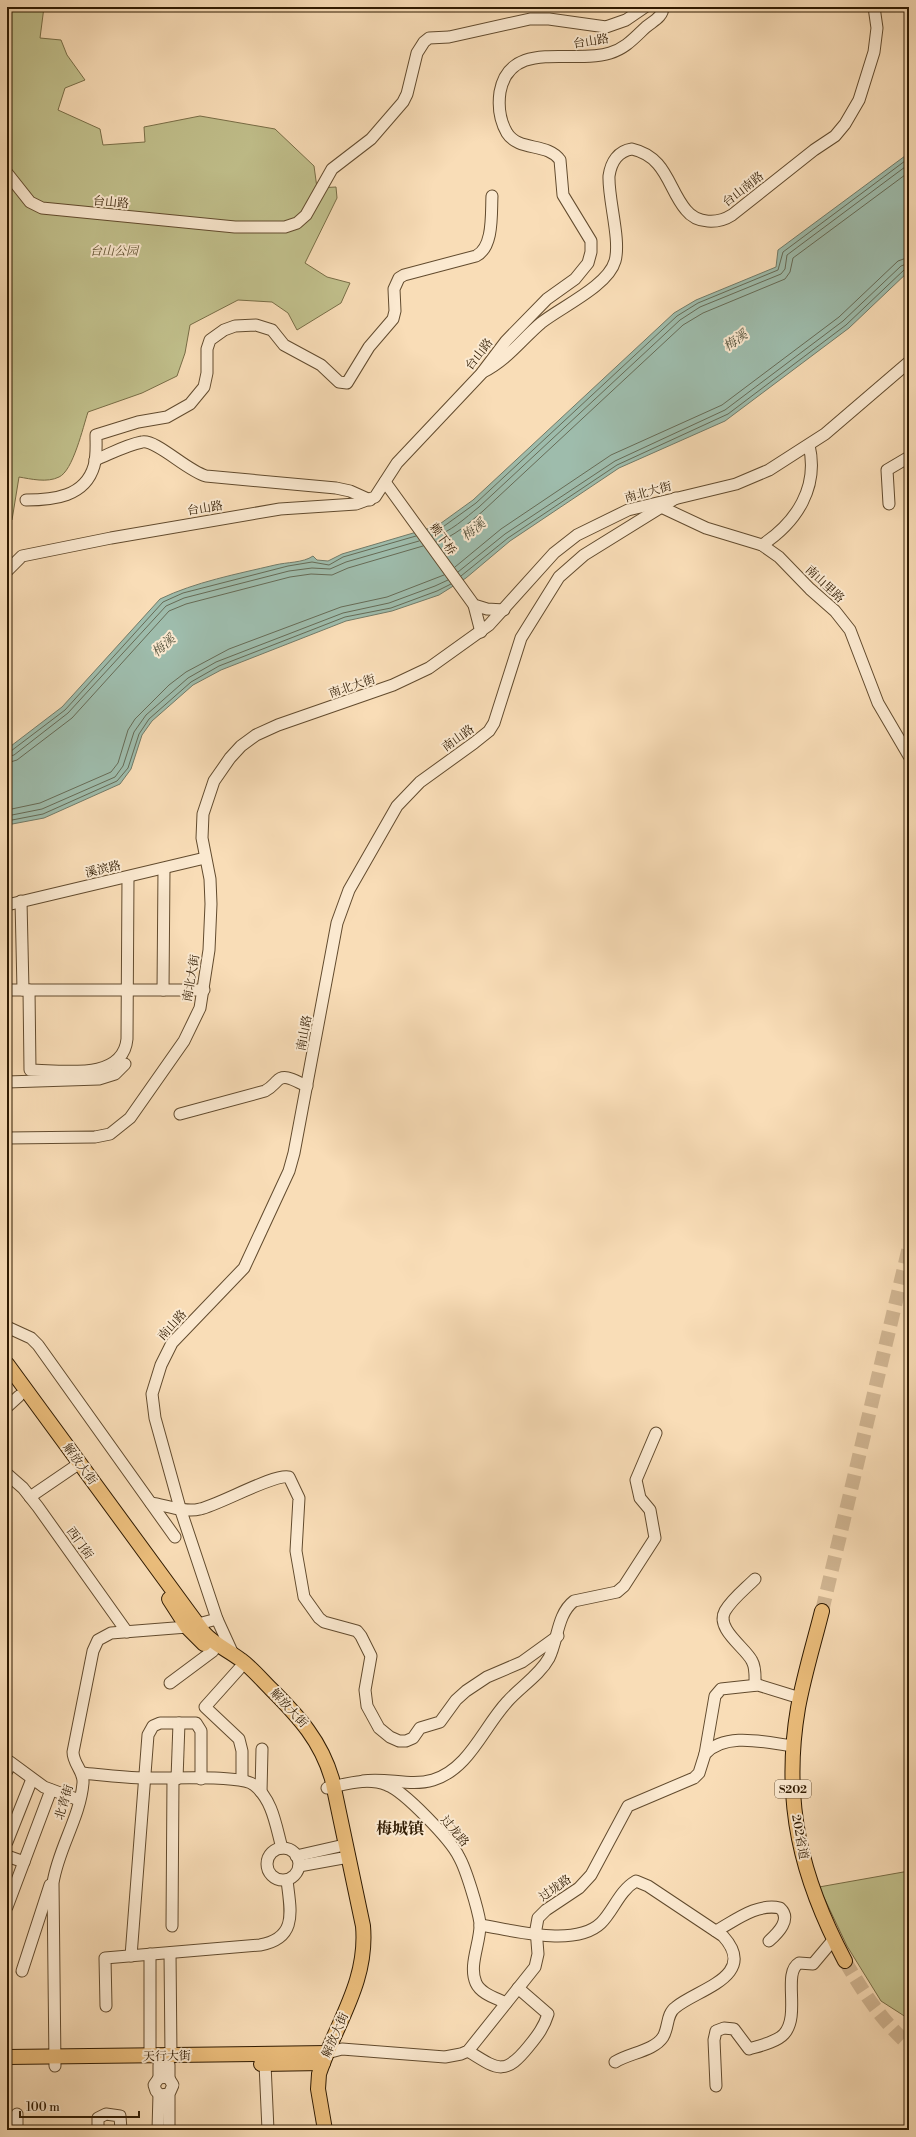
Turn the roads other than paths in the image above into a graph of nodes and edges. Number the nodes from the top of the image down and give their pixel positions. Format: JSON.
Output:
{"nodes":[{"id":1,"x":645,"y":7,"type":"edge"},
{"id":2,"x":663,"y":7,"type":"edge"},
{"id":3,"x":874,"y":7,"type":"edge"},
{"id":4,"x":7,"y":173,"type":"edge"},
{"id":5,"x":492,"y":196,"type":"dead end"},
{"id":6,"x":909,"y":362,"type":"edge"},
{"id":7,"x":481,"y":374,"type":"junction"},
{"id":8,"x":809,"y":445,"type":"junction"},
{"id":9,"x":909,"y":458,"type":"edge"},
{"id":10,"x":95,"y":460,"type":"junction"},
{"id":11,"x":385,"y":482,"type":"junction"},
{"id":12,"x":676,"y":498,"type":"joint"},
{"id":13,"x":26,"y":500,"type":"dead end"},
{"id":14,"x":370,"y":500,"type":"junction"},
{"id":15,"x":889,"y":504,"type":"dead end"},
{"id":16,"x":658,"y":505,"type":"junction"},
{"id":17,"x":762,"y":545,"type":"junction"},
{"id":18,"x":22,"y":556,"type":"junction"},
{"id":19,"x":7,"y":558,"type":"edge"},
{"id":20,"x":7,"y":571,"type":"edge"},
{"id":21,"x":472,"y":601,"type":"junction"},
{"id":22,"x":504,"y":610,"type":"junction"},
{"id":23,"x":481,"y":632,"type":"junction"},
{"id":24,"x":909,"y":756,"type":"edge"},
{"id":25,"x":205,"y":858,"type":"junction"},
{"id":26,"x":164,"y":868,"type":"junction"},
{"id":27,"x":128,"y":877,"type":"junction"},
{"id":28,"x":22,"y":901,"type":"junction"},
{"id":29,"x":7,"y":905,"type":"edge"},
{"id":30,"x":7,"y":990,"type":"edge"},
{"id":31,"x":26,"y":990,"type":"junction"},
{"id":32,"x":127,"y":990,"type":"junction"},
{"id":33,"x":163,"y":990,"type":"junction"},
{"id":34,"x":204,"y":990,"type":"junction"},
{"id":35,"x":125,"y":1064,"type":"dead end"},
{"id":36,"x":7,"y":1082,"type":"edge"},
{"id":37,"x":307,"y":1086,"type":"junction"},
{"id":38,"x":180,"y":1114,"type":"dead end"},
{"id":39,"x":7,"y":1138,"type":"edge"},
{"id":40,"x":7,"y":1327,"type":"edge"},
{"id":41,"x":7,"y":1364,"type":"edge"},
{"id":42,"x":7,"y":1380,"type":"edge"},
{"id":43,"x":18,"y":1396,"type":"junction"},
{"id":44,"x":7,"y":1407,"type":"edge"},
{"id":45,"x":656,"y":1433,"type":"dead end"},
{"id":46,"x":74,"y":1467,"type":"junction"},
{"id":47,"x":7,"y":1474,"type":"edge"},
{"id":48,"x":30,"y":1497,"type":"junction"},
{"id":49,"x":151,"y":1502,"type":"junction"},
{"id":50,"x":180,"y":1508,"type":"junction"},
{"id":51,"x":175,"y":1537,"type":"dead end"},
{"id":52,"x":755,"y":1580,"type":"dead end"},
{"id":53,"x":822,"y":1611,"type":"tunnel mouth"},
{"id":54,"x":217,"y":1619,"type":"junction"},
{"id":55,"x":193,"y":1626,"type":"junction"},
{"id":56,"x":127,"y":1632,"type":"junction"},
{"id":57,"x":558,"y":1636,"type":"junction"},
{"id":58,"x":214,"y":1651,"type":"junction"},
{"id":59,"x":233,"y":1654,"type":"junction"},
{"id":60,"x":240,"y":1669,"type":"junction"},
{"id":61,"x":170,"y":1683,"type":"dead end"},
{"id":62,"x":755,"y":1685,"type":"junction"},
{"id":63,"x":800,"y":1698,"type":"junction"},
{"id":64,"x":179,"y":1723,"type":"junction"},
{"id":65,"x":794,"y":1746,"type":"junction"},
{"id":66,"x":262,"y":1749,"type":"dead end"},
{"id":67,"x":705,"y":1754,"type":"junction"},
{"id":68,"x":7,"y":1771,"type":"edge"},
{"id":69,"x":82,"y":1773,"type":"junction"},
{"id":70,"x":145,"y":1778,"type":"junction"},
{"id":71,"x":175,"y":1779,"type":"junction"},
{"id":72,"x":201,"y":1779,"type":"junction"},
{"id":73,"x":32,"y":1780,"type":"junction"},
{"id":74,"x":242,"y":1780,"type":"junction"},
{"id":75,"x":363,"y":1780,"type":"junction"},
{"id":76,"x":330,"y":1788,"type":"junction"},
{"id":77,"x":51,"y":1790,"type":"junction"},
{"id":78,"x":261,"y":1792,"type":"junction"},
{"id":79,"x":79,"y":1800,"type":"junction"},
{"id":80,"x":7,"y":1842,"type":"edge"},
{"id":81,"x":282,"y":1848,"type":"junction"},
{"id":82,"x":342,"y":1852,"type":"junction"},
{"id":83,"x":7,"y":1856,"type":"edge"},
{"id":84,"x":298,"y":1861,"type":"junction"},
{"id":85,"x":24,"y":1862,"type":"junction"},
{"id":86,"x":56,"y":1865,"type":"junction"},
{"id":87,"x":287,"y":1880,"type":"junction"},
{"id":88,"x":7,"y":1907,"type":"edge"},
{"id":89,"x":480,"y":1925,"type":"junction"},
{"id":90,"x":172,"y":1926,"type":"dead end"},
{"id":91,"x":716,"y":1931,"type":"junction"},
{"id":92,"x":536,"y":1933,"type":"junction"},
{"id":93,"x":834,"y":1939,"type":"junction"},
{"id":94,"x":769,"y":1941,"type":"dead end"},
{"id":95,"x":170,"y":1953,"type":"junction"},
{"id":96,"x":150,"y":1954,"type":"junction"},
{"id":97,"x":130,"y":1956,"type":"junction"},
{"id":98,"x":846,"y":1962,"type":"tunnel mouth"},
{"id":99,"x":22,"y":1971,"type":"dead end"},
{"id":100,"x":518,"y":1988,"type":"junction"},
{"id":101,"x":506,"y":2003,"type":"junction"},
{"id":102,"x":106,"y":2006,"type":"dead end"},
{"id":103,"x":468,"y":2051,"type":"junction"},
{"id":104,"x":7,"y":2057,"type":"edge"},
{"id":105,"x":321,"y":2058,"type":"junction"},
{"id":106,"x":55,"y":2061,"type":"junction"},
{"id":107,"x":615,"y":2062,"type":"dead end"},
{"id":108,"x":265,"y":2064,"type":"junction"},
{"id":109,"x":163,"y":2066,"type":"junction"},
{"id":110,"x":7,"y":2067,"type":"edge"},
{"id":111,"x":716,"y":2086,"type":"dead end"},
{"id":112,"x":164,"y":2094,"type":"junction"},
{"id":113,"x":17,"y":2114,"type":"dead end"},
{"id":114,"x":17,"y":2130,"type":"edge"},
{"id":115,"x":98,"y":2130,"type":"edge"},
{"id":116,"x":121,"y":2130,"type":"edge"},
{"id":117,"x":158,"y":2130,"type":"edge"},
{"id":118,"x":169,"y":2130,"type":"edge"},
{"id":119,"x":268,"y":2130,"type":"edge"},
{"id":120,"x":319,"y":2130,"type":"edge"},
{"id":121,"x":325,"y":2130,"type":"edge"}],
"edges":[{"from":1,"to":4,"type":"street","name":"台山路"},
{"from":2,"to":7,"type":"street","name":"台山路"},
{"from":3,"to":7,"type":"street","name":"台山南路"},
{"from":5,"to":10,"type":"street"},
{"from":6,"to":8,"type":"street","name":"南北大街"},
{"from":7,"to":11,"type":"street","name":"台山路"},
{"from":8,"to":12,"type":"street","name":"南北大街"},
{"from":8,"to":17,"type":"street"},
{"from":9,"to":15,"type":"street"},
{"from":10,"to":13,"type":"street"},
{"from":10,"to":14,"type":"street"},
{"from":11,"to":14,"type":"street","name":"台山路"},
{"from":11,"to":21,"type":"street","name":"赖下桥"},
{"from":12,"to":16,"type":"street","name":"南山路"},
{"from":14,"to":18,"type":"street","name":"台山路"},
{"from":16,"to":17,"type":"street","name":"南山里路"},
{"from":16,"to":22,"type":"street","name":"南北大街"},
{"from":16,"to":37,"type":"street","name":"南山路"},
{"from":17,"to":24,"type":"street","name":"南山里路"},
{"from":18,"to":19,"type":"street","name":"台山路"},
{"from":18,"to":20,"type":"street"},
{"from":21,"to":22,"type":"street"},
{"from":21,"to":23,"type":"street"},
{"from":22,"to":23,"type":"street","name":"南北大街"},
{"from":23,"to":25,"type":"street","name":"南北大街"},
{"from":25,"to":26,"type":"street","name":"溪滨路"},
{"from":25,"to":34,"type":"street","name":"南北大街"},
{"from":26,"to":27,"type":"street","name":"溪滨路"},
{"from":26,"to":33,"type":"street"},
{"from":27,"to":28,"type":"street","name":"溪滨路"},
{"from":27,"to":32,"type":"street"},
{"from":28,"to":29,"type":"street","name":"溪滨路"},
{"from":28,"to":31,"type":"street"},
{"from":30,"to":31,"type":"street"},
{"from":31,"to":32,"type":"street"},
{"from":31,"to":32,"type":"street"},
{"from":32,"to":33,"type":"street"},
{"from":33,"to":34,"type":"street"},
{"from":34,"to":39,"type":"street","name":"南北大街"},
{"from":35,"to":36,"type":"street"},
{"from":37,"to":38,"type":"street"},
{"from":37,"to":50,"type":"street","name":"南山路"},
{"from":40,"to":49,"type":"street"},
{"from":41,"to":55,"type":"main road","name":"解放大街"},
{"from":42,"to":43,"type":"main road","name":"解放大街"},
{"from":43,"to":44,"type":"street"},
{"from":43,"to":46,"type":"main road","name":"解放大街"},
{"from":45,"to":57,"type":"street"},
{"from":46,"to":48,"type":"street"},
{"from":46,"to":55,"type":"main road","name":"解放大街"},
{"from":47,"to":48,"type":"street","name":"西门街"},
{"from":48,"to":56,"type":"street","name":"西门街"},
{"from":49,"to":50,"type":"street"},
{"from":49,"to":51,"type":"street"},
{"from":50,"to":54,"type":"street","name":"南山路"},
{"from":50,"to":57,"type":"street"},
{"from":52,"to":62,"type":"street"},
{"from":53,"to":63,"type":"main road","name":"202省道","number":"S202"},
{"from":54,"to":55,"type":"street","name":"北青街"},
{"from":54,"to":59,"type":"street","name":"南山路"},
{"from":55,"to":56,"type":"street","name":"北青街"},
{"from":55,"to":58,"type":"main road","name":"解放大街"},
{"from":55,"to":59,"type":"main road","name":"解放大街"},
{"from":56,"to":69,"type":"street","name":"北青街"},
{"from":57,"to":75,"type":"street"},
{"from":58,"to":60,"type":"main road","name":"解放大街"},
{"from":58,"to":61,"type":"street"},
{"from":59,"to":76,"type":"main road","name":"解放大街"},
{"from":60,"to":74,"type":"street"},
{"from":60,"to":76,"type":"main road","name":"解放大街"},
{"from":62,"to":63,"type":"street"},
{"from":62,"to":67,"type":"street","name":"过垅路"},
{"from":63,"to":65,"type":"main road","name":"202省道","number":"S202"},
{"from":64,"to":70,"type":"street"},
{"from":64,"to":71,"type":"street"},
{"from":64,"to":72,"type":"street"},
{"from":65,"to":67,"type":"street"},
{"from":65,"to":93,"type":"main road","name":"202省道","number":"S202"},
{"from":66,"to":78,"type":"street"},
{"from":67,"to":92,"type":"street","name":"过垅路"},
{"from":68,"to":73,"type":"street"},
{"from":69,"to":70,"type":"street"},
{"from":69,"to":79,"type":"street","name":"北青街"},
{"from":70,"to":71,"type":"street"},
{"from":70,"to":97,"type":"street"},
{"from":71,"to":72,"type":"street"},
{"from":71,"to":90,"type":"street"},
{"from":72,"to":74,"type":"street"},
{"from":73,"to":77,"type":"street"},
{"from":73,"to":80,"type":"street"},
{"from":74,"to":78,"type":"street"},
{"from":75,"to":76,"type":"street","name":"过龙路"},
{"from":75,"to":89,"type":"street","name":"过龙路"},
{"from":76,"to":82,"type":"main road","name":"解放大街"},
{"from":76,"to":105,"type":"main road","name":"解放大街"},
{"from":77,"to":79,"type":"street"},
{"from":77,"to":85,"type":"street"},
{"from":78,"to":81,"type":"street"},
{"from":79,"to":86,"type":"street","name":"北青街"},
{"from":81,"to":84,"type":"street"},
{"from":81,"to":87,"type":"street"},
{"from":82,"to":84,"type":"street"},
{"from":82,"to":105,"type":"main road","name":"解放大街"},
{"from":83,"to":85,"type":"street"},
{"from":84,"to":87,"type":"street"},
{"from":85,"to":88,"type":"street"},
{"from":86,"to":99,"type":"street"},
{"from":86,"to":106,"type":"street","name":"北青街"},
{"from":87,"to":95,"type":"street"},
{"from":89,"to":92,"type":"street"},
{"from":89,"to":101,"type":"street","name":"过龙路"},
{"from":91,"to":92,"type":"street"},
{"from":91,"to":94,"type":"street"},
{"from":91,"to":107,"type":"street"},
{"from":92,"to":100,"type":"street","name":"过垅路"},
{"from":93,"to":98,"type":"main road","name":"202省道","number":"S202"},
{"from":93,"to":111,"type":"street"},
{"from":95,"to":96,"type":"street"},
{"from":95,"to":109,"type":"street"},
{"from":96,"to":97,"type":"street"},
{"from":96,"to":109,"type":"street"},
{"from":97,"to":102,"type":"street"},
{"from":100,"to":101,"type":"street","name":"过垅路"},
{"from":100,"to":103,"type":"street"},
{"from":101,"to":103,"type":"street","name":"过垅路"},
{"from":103,"to":105,"type":"street"},
{"from":104,"to":106,"type":"main road","name":"天行大街"},
{"from":105,"to":108,"type":"main road"},
{"from":105,"to":109,"type":"main road","name":"天行大街"},
{"from":105,"to":120,"type":"main road","name":"解放大街"},
{"from":105,"to":121,"type":"main road","name":"解放大街"},
{"from":106,"to":109,"type":"main road","name":"天行大街"},
{"from":106,"to":110,"type":"main road"},
{"from":108,"to":109,"type":"main road"},
{"from":108,"to":119,"type":"street"},
{"from":109,"to":112,"type":"street"},
{"from":109,"to":112,"type":"street"},
{"from":112,"to":117,"type":"street"},
{"from":112,"to":118,"type":"street"},
{"from":113,"to":114,"type":"street"},
{"from":115,"to":116,"type":"street"}]}
